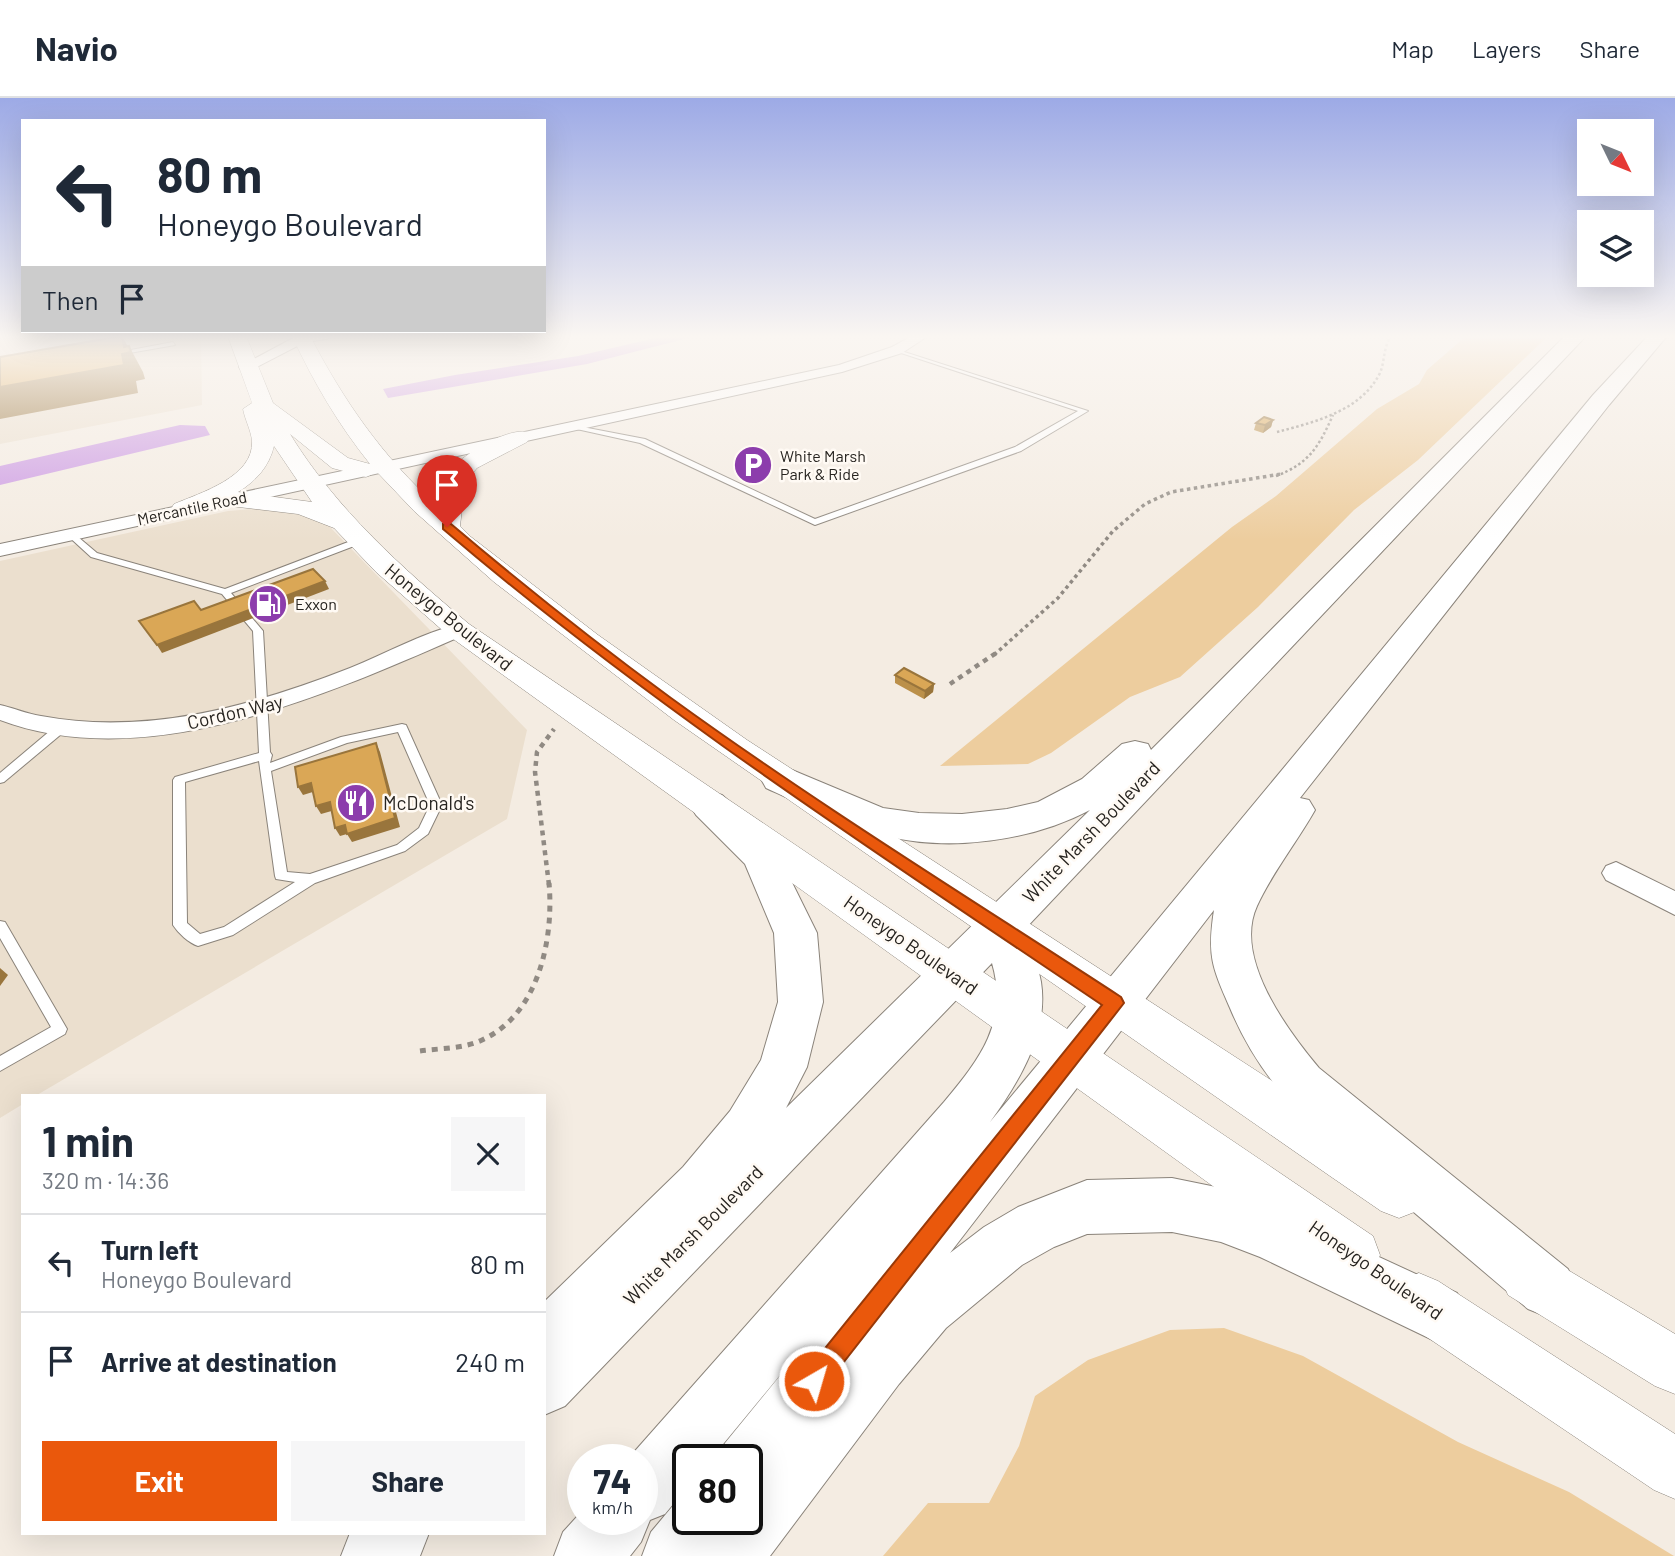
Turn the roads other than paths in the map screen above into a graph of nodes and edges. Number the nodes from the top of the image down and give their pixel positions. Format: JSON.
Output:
{"nodes":[{"id":1,"x":253,"y":404,"type":"edge"},
{"id":2,"x":262,"y":404,"type":"edge"},
{"id":3,"x":276,"y":404,"type":"edge"},
{"id":4,"x":336,"y":404,"type":"edge"},
{"id":5,"x":671,"y":404,"type":"edge"},
{"id":6,"x":1063,"y":404,"type":"edge"},
{"id":7,"x":1509,"y":404,"type":"edge"},
{"id":8,"x":1598,"y":404,"type":"edge"},
{"id":9,"x":567,"y":426,"type":"junction"},
{"id":10,"x":519,"y":437,"type":"junction"},
{"id":11,"x":366,"y":470,"type":"junction"},
{"id":12,"x":307,"y":482,"type":"junction"},
{"id":13,"x":1419,"y":496,"type":"junction"},
{"id":14,"x":230,"y":499,"type":"junction"},
{"id":15,"x":183,"y":509,"type":"junction"},
{"id":16,"x":447,"y":527,"type":"junction"},
{"id":17,"x":351,"y":532,"type":"junction"},
{"id":18,"x":71,"y":534,"type":"junction"},
{"id":19,"x":0,"y":550,"type":"edge"},
{"id":20,"x":225,"y":592,"type":"junction"},
{"id":21,"x":459,"y":630,"type":"junction"},
{"id":22,"x":1399,"y":647,"type":"junction"},
{"id":23,"x":264,"y":708,"type":"junction"},
{"id":24,"x":0,"y":712,"type":"edge"},
{"id":25,"x":61,"y":727,"type":"junction"},
{"id":26,"x":266,"y":755,"type":"junction"},
{"id":27,"x":265,"y":769,"type":"junction"},
{"id":28,"x":0,"y":779,"type":"edge"},
{"id":29,"x":779,"y":779,"type":"junction"},
{"id":30,"x":709,"y":805,"type":"junction"},
{"id":31,"x":1616,"y":873,"type":"dead end"},
{"id":32,"x":310,"y":879,"type":"junction"},
{"id":33,"x":1675,"y":904,"type":"edge"},
{"id":34,"x":0,"y":926,"type":"edge"},
{"id":35,"x":1001,"y":926,"type":"junction"},
{"id":36,"x":952,"y":974,"type":"junction"},
{"id":37,"x":1114,"y":1003,"type":"junction"},
{"id":38,"x":1018,"y":1020,"type":"junction"},
{"id":39,"x":1072,"y":1057,"type":"junction"},
{"id":40,"x":0,"y":1064,"type":"edge"},
{"id":41,"x":1548,"y":1289,"type":"junction"},
{"id":42,"x":1437,"y":1312,"type":"junction"},
{"id":43,"x":546,"y":1342,"type":"edge"},
{"id":44,"x":1675,"y":1366,"type":"edge"},
{"id":45,"x":546,"y":1382,"type":"edge"},
{"id":46,"x":763,"y":1445,"type":"edge"},
{"id":47,"x":1675,"y":1469,"type":"edge"},
{"id":48,"x":658,"y":1472,"type":"edge"},
{"id":49,"x":371,"y":1535,"type":"edge"},
{"id":50,"x":394,"y":1535,"type":"edge"},
{"id":51,"x":605,"y":1535,"type":"edge"},
{"id":52,"x":691,"y":1535,"type":"edge"},
{"id":53,"x":352,"y":1556,"type":"edge"},
{"id":54,"x":374,"y":1556,"type":"edge"},
{"id":55,"x":587,"y":1556,"type":"edge"},
{"id":56,"x":675,"y":1556,"type":"edge"},
{"id":57,"x":729,"y":1556,"type":"edge"}],
"edges":[{"from":1,"to":15,"type":"main road"},
{"from":2,"to":12,"type":"main road","name":"Honeygo Boulevard"},
{"from":3,"to":11,"type":"main road"},
{"from":4,"to":11,"type":"main road"},
{"from":5,"to":9,"type":"street"},
{"from":6,"to":9,"type":"lane"},
{"from":7,"to":13,"type":"highway","name":"White Marsh Boulevard"},
{"from":8,"to":22,"type":"highway"},
{"from":9,"to":10,"type":"street"},
{"from":10,"to":11,"type":"street"},
{"from":10,"to":16,"type":"main road"},
{"from":11,"to":12,"type":"street","name":"Mercantile Road"},
{"from":11,"to":16,"type":"main road"},
{"from":11,"to":16,"type":"main road"},
{"from":12,"to":14,"type":"street","name":"Mercantile Road"},
{"from":12,"to":17,"type":"main road","name":"Honeygo Boulevard"},
{"from":13,"to":29,"type":"highway"},
{"from":13,"to":35,"type":"highway","name":"White Marsh Boulevard"},
{"from":14,"to":15,"type":"street","name":"Mercantile Road"},
{"from":14,"to":17,"type":"main road"},
{"from":15,"to":18,"type":"street","name":"Mercantile Road"},
{"from":16,"to":29,"type":"main road"},
{"from":17,"to":20,"type":"lane"},
{"from":17,"to":21,"type":"main road","name":"Honeygo Boulevard"},
{"from":18,"to":19,"type":"street","name":"Mercantile Road"},
{"from":18,"to":20,"type":"lane"},
{"from":20,"to":23,"type":"lane"},
{"from":21,"to":23,"type":"street","name":"Cordon Way"},
{"from":21,"to":30,"type":"main road","name":"Honeygo Boulevard"},
{"from":22,"to":37,"type":"highway"},
{"from":22,"to":41,"type":"highway"},
{"from":23,"to":25,"type":"street","name":"Cordon Way"},
{"from":23,"to":26,"type":"lane"},
{"from":24,"to":25,"type":"street","name":"Cordon Way"},
{"from":25,"to":28,"type":"lane"},
{"from":26,"to":27,"type":"lane"},
{"from":26,"to":32,"type":"lane"},
{"from":27,"to":32,"type":"lane"},
{"from":27,"to":32,"type":"lane"},
{"from":29,"to":35,"type":"main road"},
{"from":30,"to":36,"type":"main road","name":"Honeygo Boulevard"},
{"from":30,"to":43,"type":"highway"},
{"from":31,"to":33,"type":"street"},
{"from":34,"to":40,"type":"lane"},
{"from":35,"to":36,"type":"highway","name":"White Marsh Boulevard"},
{"from":35,"to":37,"type":"main road"},
{"from":35,"to":38,"type":"highway"},
{"from":36,"to":38,"type":"main road","name":"Honeygo Boulevard"},
{"from":36,"to":45,"type":"highway","name":"White Marsh Boulevard"},
{"from":37,"to":39,"type":"highway"},
{"from":37,"to":41,"type":"main road"},
{"from":38,"to":39,"type":"main road","name":"Honeygo Boulevard"},
{"from":38,"to":48,"type":"highway"},
{"from":39,"to":42,"type":"main road","name":"Honeygo Boulevard"},
{"from":39,"to":46,"type":"highway"},
{"from":41,"to":44,"type":"main road"},
{"from":42,"to":47,"type":"main road","name":"Honeygo Boulevard"},
{"from":42,"to":57,"type":"highway"},
{"from":49,"to":53,"type":"highway"},
{"from":50,"to":54,"type":"highway"},
{"from":51,"to":55,"type":"highway"},
{"from":52,"to":56,"type":"highway"}]}
